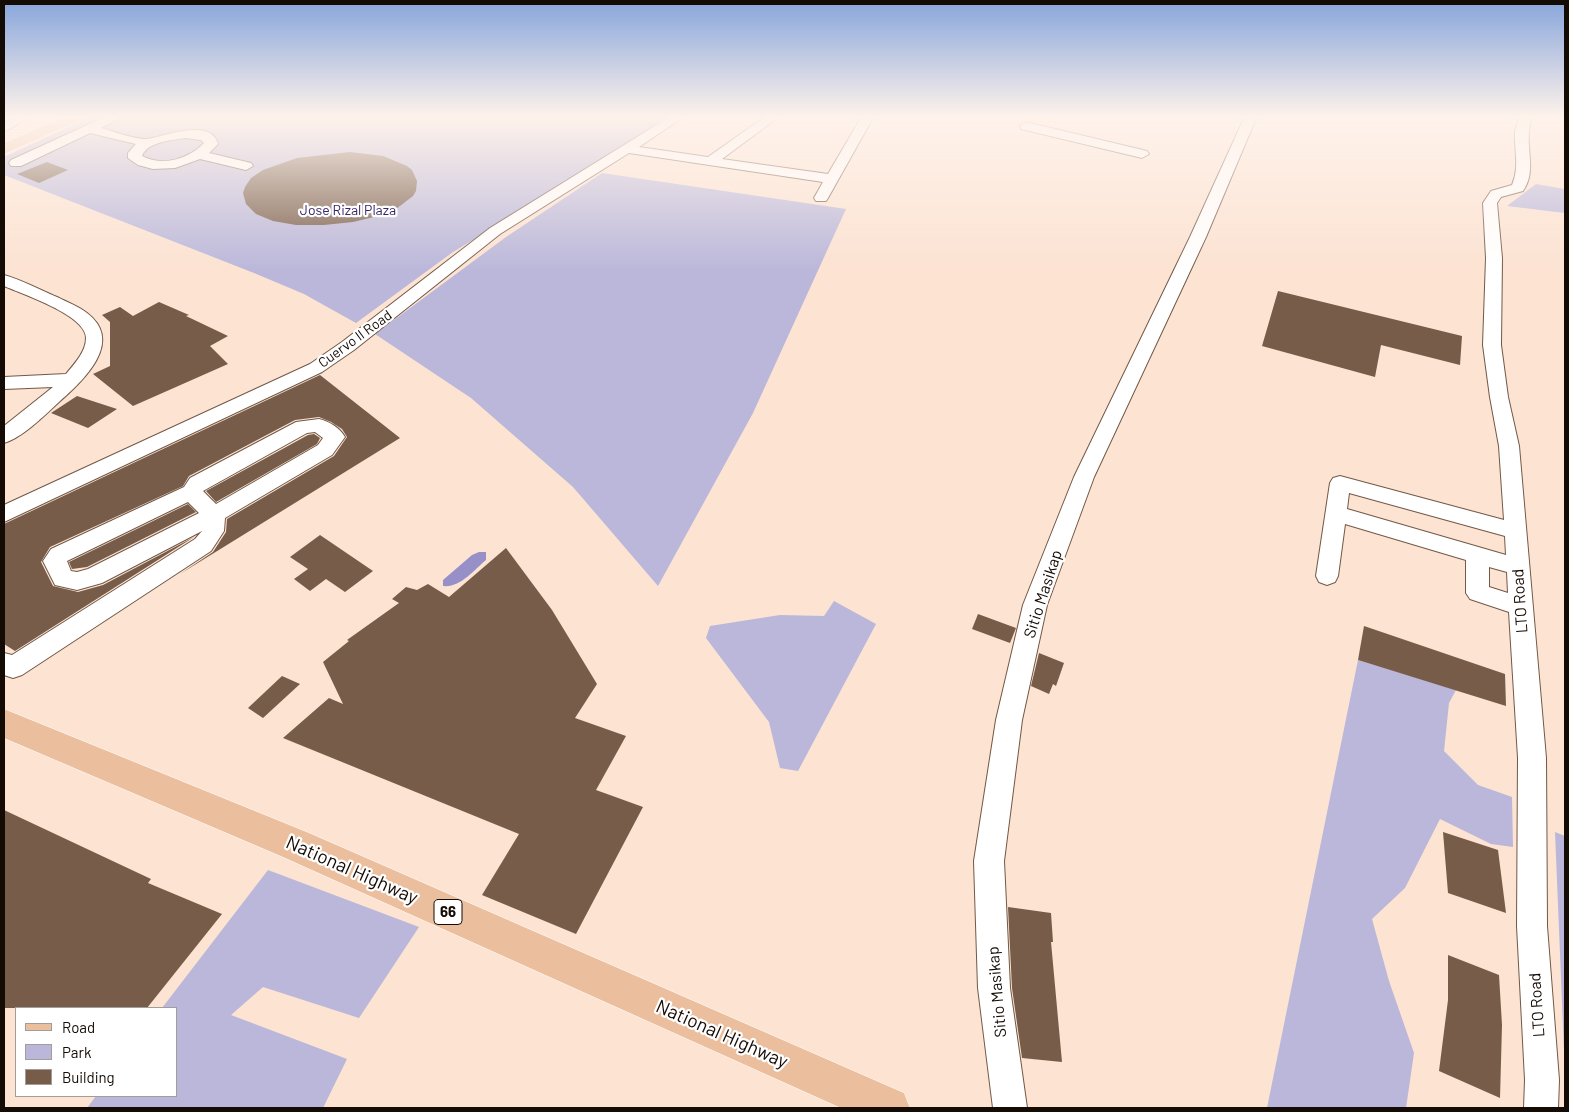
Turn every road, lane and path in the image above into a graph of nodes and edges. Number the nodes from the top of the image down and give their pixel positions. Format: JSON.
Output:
{"nodes":[{"id":1,"x":597,"y":168,"type":"edge"},
{"id":2,"x":752,"y":168,"type":"edge"},
{"id":3,"x":838,"y":168,"type":"edge"},
{"id":4,"x":1228,"y":168,"type":"edge"},
{"id":5,"x":1525,"y":168,"type":"edge"},
{"id":6,"x":831,"y":179,"type":"junction"},
{"id":7,"x":822,"y":198,"type":"dead end"},
{"id":8,"x":4,"y":280,"type":"edge"},
{"id":9,"x":70,"y":380,"type":"junction"},
{"id":10,"x":4,"y":383,"type":"edge"},
{"id":11,"x":4,"y":436,"type":"edge"},
{"id":12,"x":191,"y":492,"type":"junction"},
{"id":13,"x":4,"y":495,"type":"edge"},
{"id":14,"x":25,"y":505,"type":"junction"},
{"id":15,"x":4,"y":514,"type":"edge"},
{"id":16,"x":214,"y":514,"type":"junction"},
{"id":17,"x":1336,"y":514,"type":"junction"},
{"id":18,"x":1515,"y":531,"type":"junction"},
{"id":19,"x":1477,"y":555,"type":"junction"},
{"id":20,"x":1518,"y":567,"type":"junction"},
{"id":21,"x":1328,"y":576,"type":"dead end"},
{"id":22,"x":1521,"y":606,"type":"junction"},
{"id":23,"x":7,"y":669,"type":"edge"},
{"id":24,"x":4,"y":723,"type":"edge"},
{"id":25,"x":889,"y":1108,"type":"edge"},
{"id":26,"x":1010,"y":1108,"type":"edge"},
{"id":27,"x":1541,"y":1108,"type":"edge"}],
"edges":[{"from":1,"to":14,"type":"street","name":"Cuervo II Road"},
{"from":2,"to":6,"type":"street"},
{"from":3,"to":6,"type":"street"},
{"from":4,"to":26,"type":"street","name":"Sitio Masikap"},
{"from":5,"to":18,"type":"street","name":"LTO Road"},
{"from":6,"to":7,"type":"street"},
{"from":8,"to":9,"type":"street"},
{"from":9,"to":10,"type":"street"},
{"from":9,"to":11,"type":"street"},
{"from":12,"to":16,"type":"street"},
{"from":12,"to":16,"type":"street"},
{"from":12,"to":16,"type":"street"},
{"from":13,"to":14,"type":"street"},
{"from":14,"to":15,"type":"street","name":"Cuervo II Road"},
{"from":16,"to":23,"type":"street"},
{"from":17,"to":18,"type":"street"},
{"from":17,"to":19,"type":"street"},
{"from":17,"to":21,"type":"street"},
{"from":18,"to":20,"type":"street","name":"LTO Road"},
{"from":19,"to":20,"type":"street"},
{"from":19,"to":22,"type":"street"},
{"from":20,"to":22,"type":"street","name":"LTO Road"},
{"from":22,"to":27,"type":"street","name":"LTO Road"},
{"from":24,"to":25,"type":"main road","name":"National Highway","number":"66"}]}
